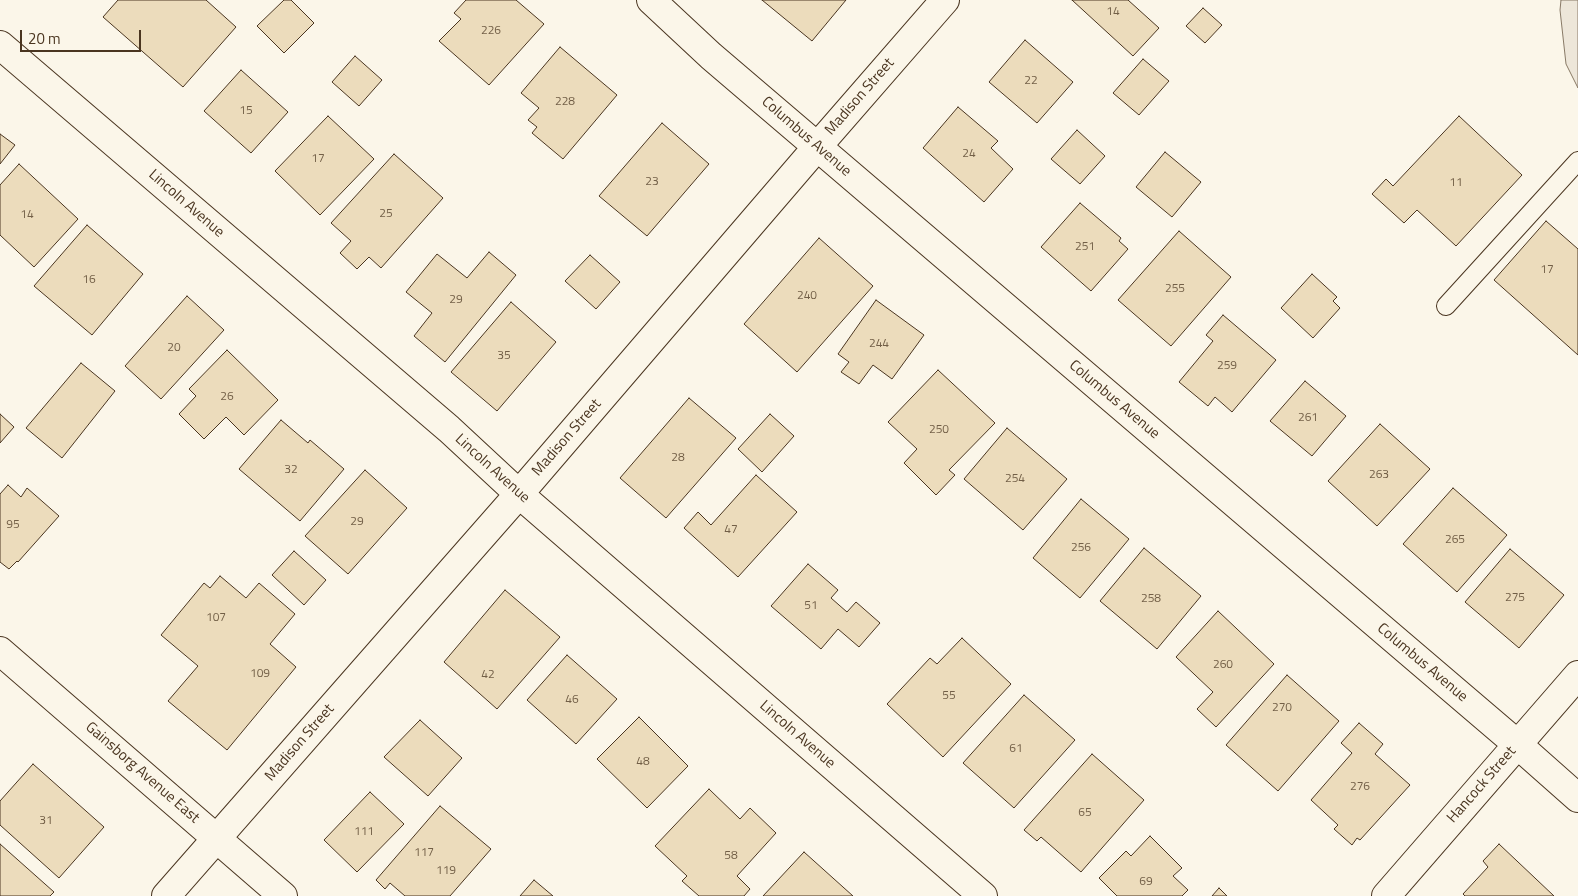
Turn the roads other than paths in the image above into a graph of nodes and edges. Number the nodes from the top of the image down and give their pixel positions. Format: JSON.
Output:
{"nodes":[{"id":1,"x":652,"y":0,"type":"edge"},
{"id":2,"x":945,"y":0,"type":"edge"},
{"id":3,"x":0,"y":45,"type":"edge"},
{"id":4,"x":817,"y":147,"type":"junction"},
{"id":5,"x":1578,"y":161,"type":"edge"},
{"id":6,"x":1446,"y":306,"type":"dead end"},
{"id":7,"x":519,"y":494,"type":"junction"},
{"id":8,"x":0,"y":651,"type":"edge"},
{"id":9,"x":1578,"y":674,"type":"edge"},
{"id":10,"x":1518,"y":744,"type":"junction"},
{"id":11,"x":1578,"y":798,"type":"edge"},
{"id":12,"x":217,"y":838,"type":"junction"},
{"id":13,"x":166,"y":896,"type":"edge"},
{"id":14,"x":283,"y":896,"type":"edge"},
{"id":15,"x":982,"y":896,"type":"edge"},
{"id":16,"x":1386,"y":896,"type":"edge"}],
"edges":[{"from":1,"to":4,"type":"street","name":"Columbus Avenue"},
{"from":2,"to":4,"type":"street","name":"Madison Street"},
{"from":3,"to":7,"type":"street","name":"Lincoln Avenue"},
{"from":4,"to":7,"type":"street","name":"Madison Street"},
{"from":4,"to":10,"type":"street","name":"Columbus Avenue"},
{"from":5,"to":6,"type":"lane"},
{"from":7,"to":12,"type":"street","name":"Madison Street"},
{"from":7,"to":15,"type":"street","name":"Lincoln Avenue"},
{"from":8,"to":12,"type":"street","name":"Gainsborg Avenue East"},
{"from":9,"to":10,"type":"street","name":"Hancock Street"},
{"from":10,"to":11,"type":"street","name":"Columbus Avenue"},
{"from":10,"to":16,"type":"street","name":"Hancock Street"},
{"from":12,"to":13,"type":"street","name":"Madison Street"},
{"from":12,"to":14,"type":"street","name":"Gainsborg Avenue East"}]}
